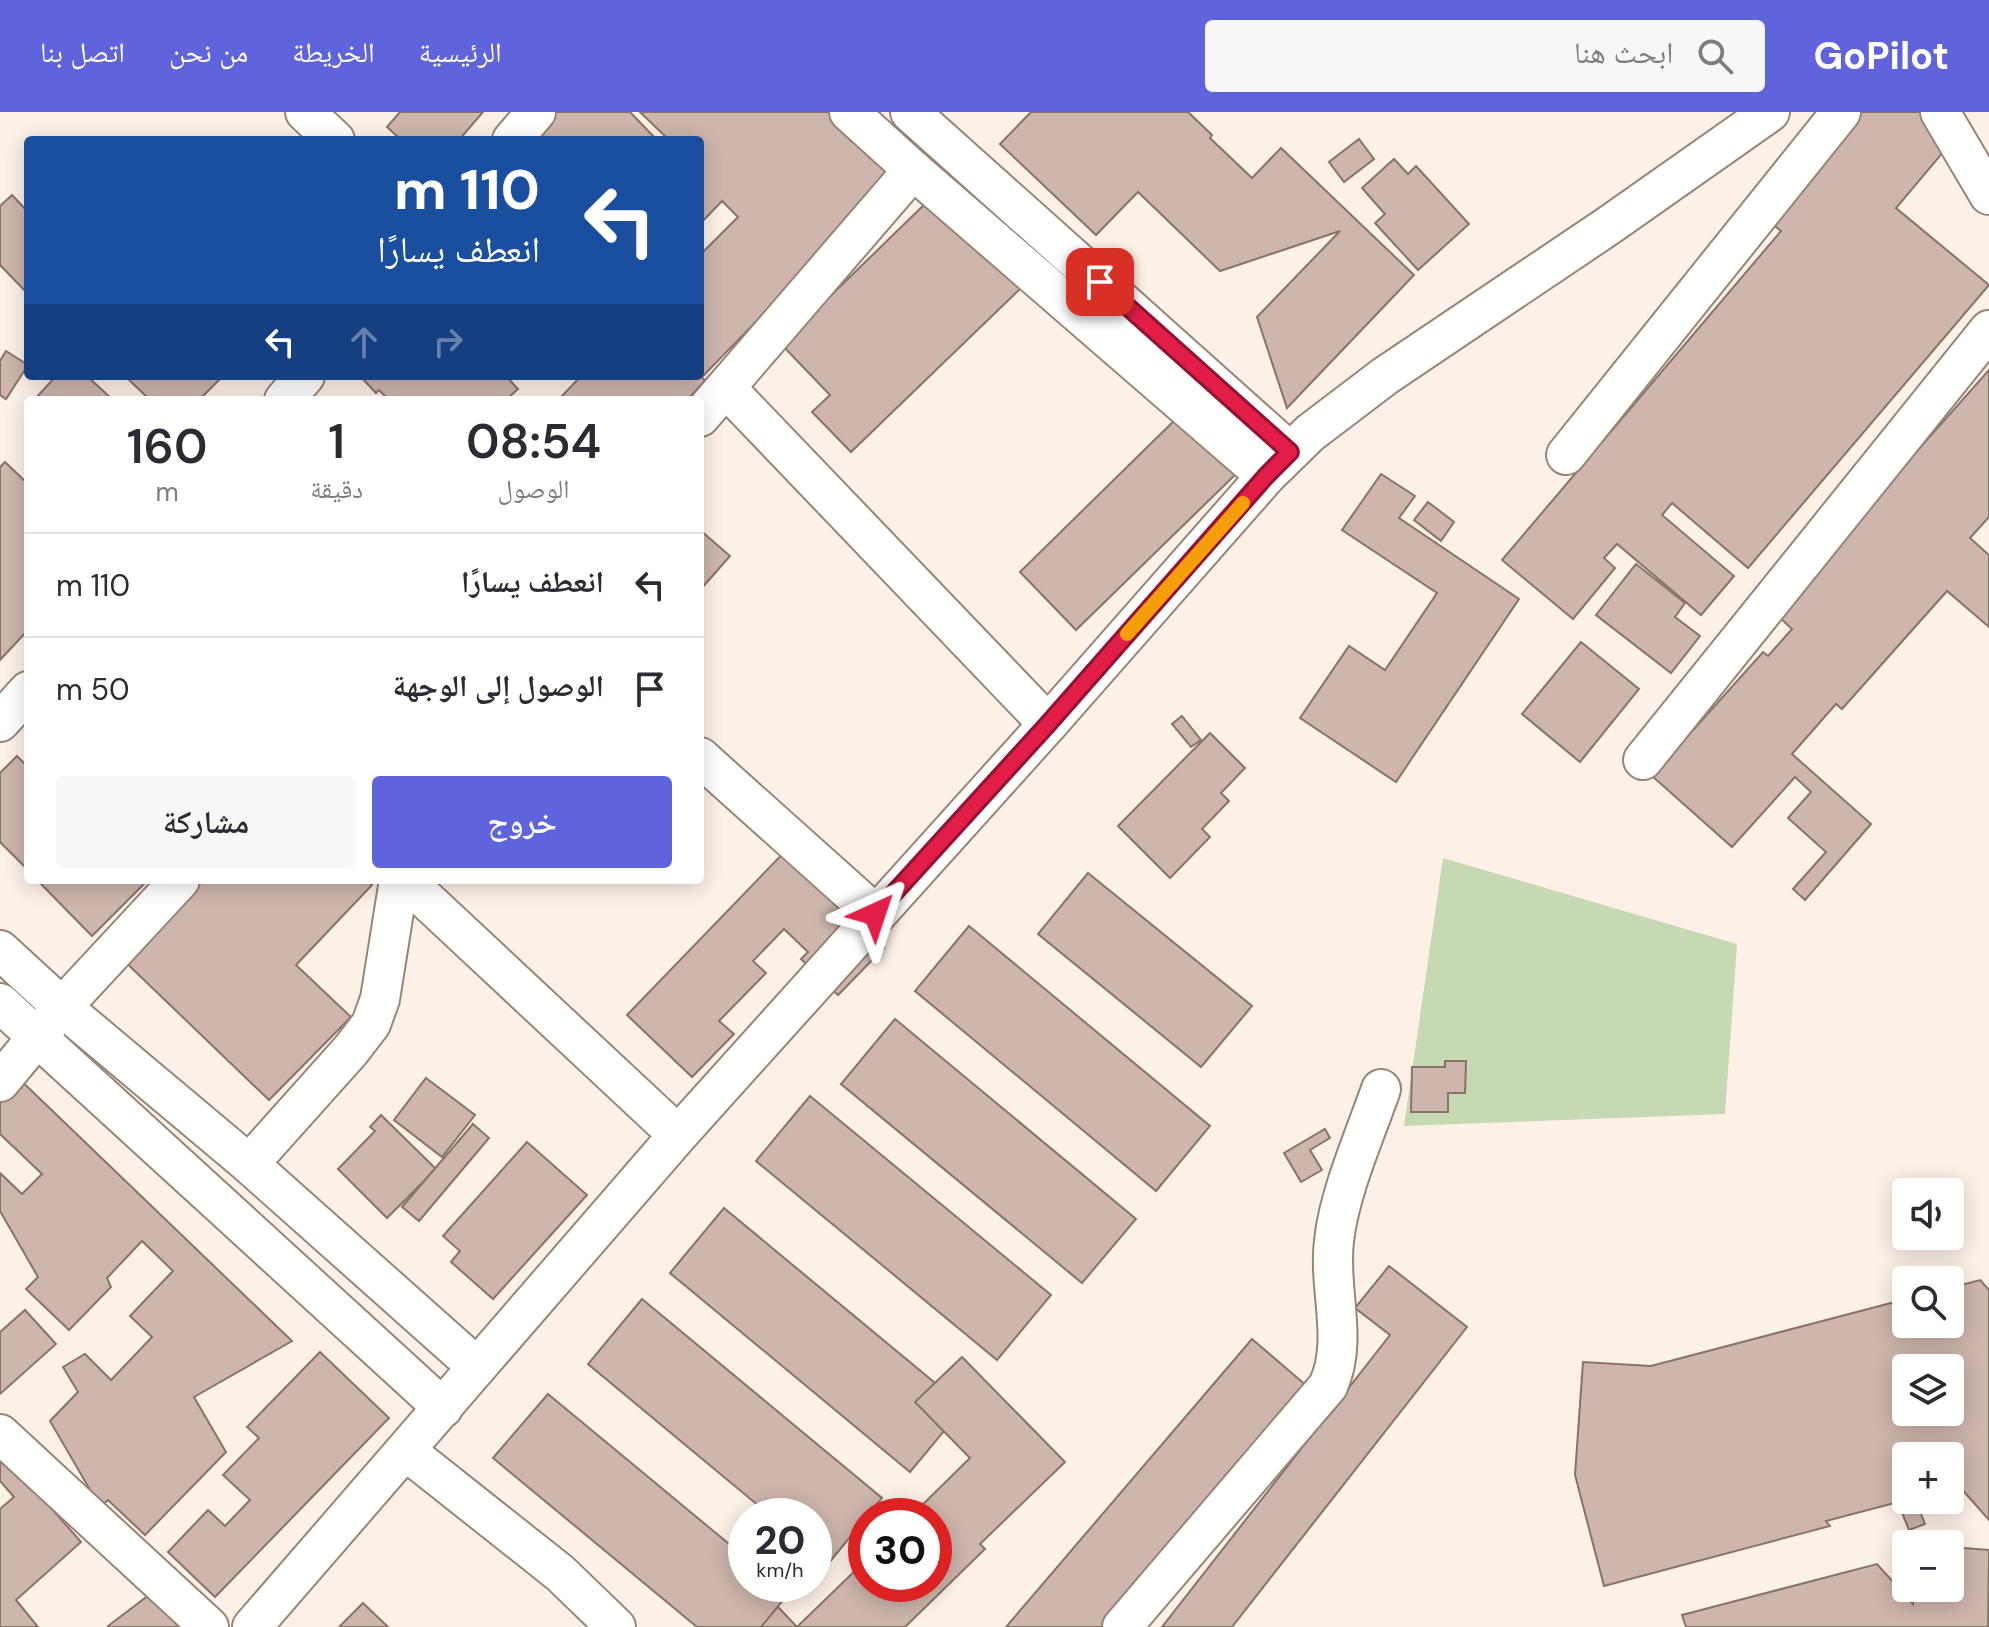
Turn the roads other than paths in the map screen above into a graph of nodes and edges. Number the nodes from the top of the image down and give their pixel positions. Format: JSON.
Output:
{"nodes":[{"id":1,"x":305,"y":112,"type":"edge"},
{"id":2,"x":536,"y":112,"type":"edge"},
{"id":3,"x":849,"y":112,"type":"edge"},
{"id":4,"x":910,"y":112,"type":"edge"},
{"id":5,"x":1770,"y":112,"type":"edge"},
{"id":6,"x":1841,"y":112,"type":"edge"},
{"id":7,"x":1940,"y":112,"type":"edge"},
{"id":8,"x":331,"y":136,"type":"edge"},
{"id":9,"x":515,"y":136,"type":"edge"},
{"id":10,"x":913,"y":170,"type":"junction"},
{"id":11,"x":1989,"y":195,"type":"edge"},
{"id":12,"x":1989,"y":330,"type":"edge"},
{"id":13,"x":726,"y":388,"type":"junction"},
{"id":14,"x":704,"y":413,"type":"edge"},
{"id":15,"x":1566,"y":455,"type":"dead end"},
{"id":16,"x":1278,"y":464,"type":"junction"},
{"id":17,"x":24,"y":695,"type":"edge"},
{"id":18,"x":0,"y":722,"type":"edge"},
{"id":19,"x":1048,"y":724,"type":"junction"},
{"id":20,"x":1643,"y":760,"type":"dead end"},
{"id":21,"x":704,"y":761,"type":"edge"},
{"id":22,"x":176,"y":884,"type":"edge"},
{"id":23,"x":401,"y":884,"type":"edge"},
{"id":24,"x":406,"y":884,"type":"edge"},
{"id":25,"x":875,"y":914,"type":"junction"},
{"id":26,"x":0,"y":950,"type":"edge"},
{"id":27,"x":0,"y":1003,"type":"edge"},
{"id":28,"x":62,"y":1007,"type":"junction"},
{"id":29,"x":39,"y":1037,"type":"junction"},
{"id":30,"x":0,"y":1082,"type":"edge"},
{"id":31,"x":1381,"y":1089,"type":"dead end"},
{"id":32,"x":678,"y":1135,"type":"junction"},
{"id":33,"x":249,"y":1164,"type":"junction"},
{"id":34,"x":477,"y":1367,"type":"junction"},
{"id":35,"x":443,"y":1408,"type":"junction"},
{"id":36,"x":0,"y":1434,"type":"edge"},
{"id":37,"x":406,"y":1451,"type":"junction"},
{"id":38,"x":209,"y":1627,"type":"edge"},
{"id":39,"x":252,"y":1627,"type":"edge"},
{"id":40,"x":616,"y":1627,"type":"edge"},
{"id":41,"x":1122,"y":1627,"type":"edge"}],
"edges":[{"from":1,"to":8,"type":"street"},
{"from":2,"to":9,"type":"street"},
{"from":3,"to":10,"type":"street"},
{"from":4,"to":16,"type":"street"},
{"from":5,"to":16,"type":"street"},
{"from":6,"to":15,"type":"street"},
{"from":7,"to":11,"type":"street"},
{"from":10,"to":13,"type":"street"},
{"from":10,"to":16,"type":"street"},
{"from":12,"to":20,"type":"street"},
{"from":13,"to":14,"type":"street"},
{"from":13,"to":19,"type":"street"},
{"from":16,"to":19,"type":"street"},
{"from":17,"to":18,"type":"street"},
{"from":19,"to":25,"type":"street"},
{"from":21,"to":25,"type":"street"},
{"from":22,"to":28,"type":"street"},
{"from":23,"to":33,"type":"street"},
{"from":24,"to":32,"type":"street"},
{"from":25,"to":32,"type":"street"},
{"from":26,"to":28,"type":"street"},
{"from":27,"to":29,"type":"street"},
{"from":28,"to":29,"type":"street"},
{"from":28,"to":33,"type":"street"},
{"from":29,"to":30,"type":"street"},
{"from":29,"to":35,"type":"street"},
{"from":31,"to":41,"type":"street"},
{"from":32,"to":34,"type":"street"},
{"from":33,"to":34,"type":"street"},
{"from":34,"to":35,"type":"street"},
{"from":35,"to":37,"type":"street"},
{"from":36,"to":38,"type":"street"},
{"from":37,"to":39,"type":"street"},
{"from":37,"to":40,"type":"street"}]}
